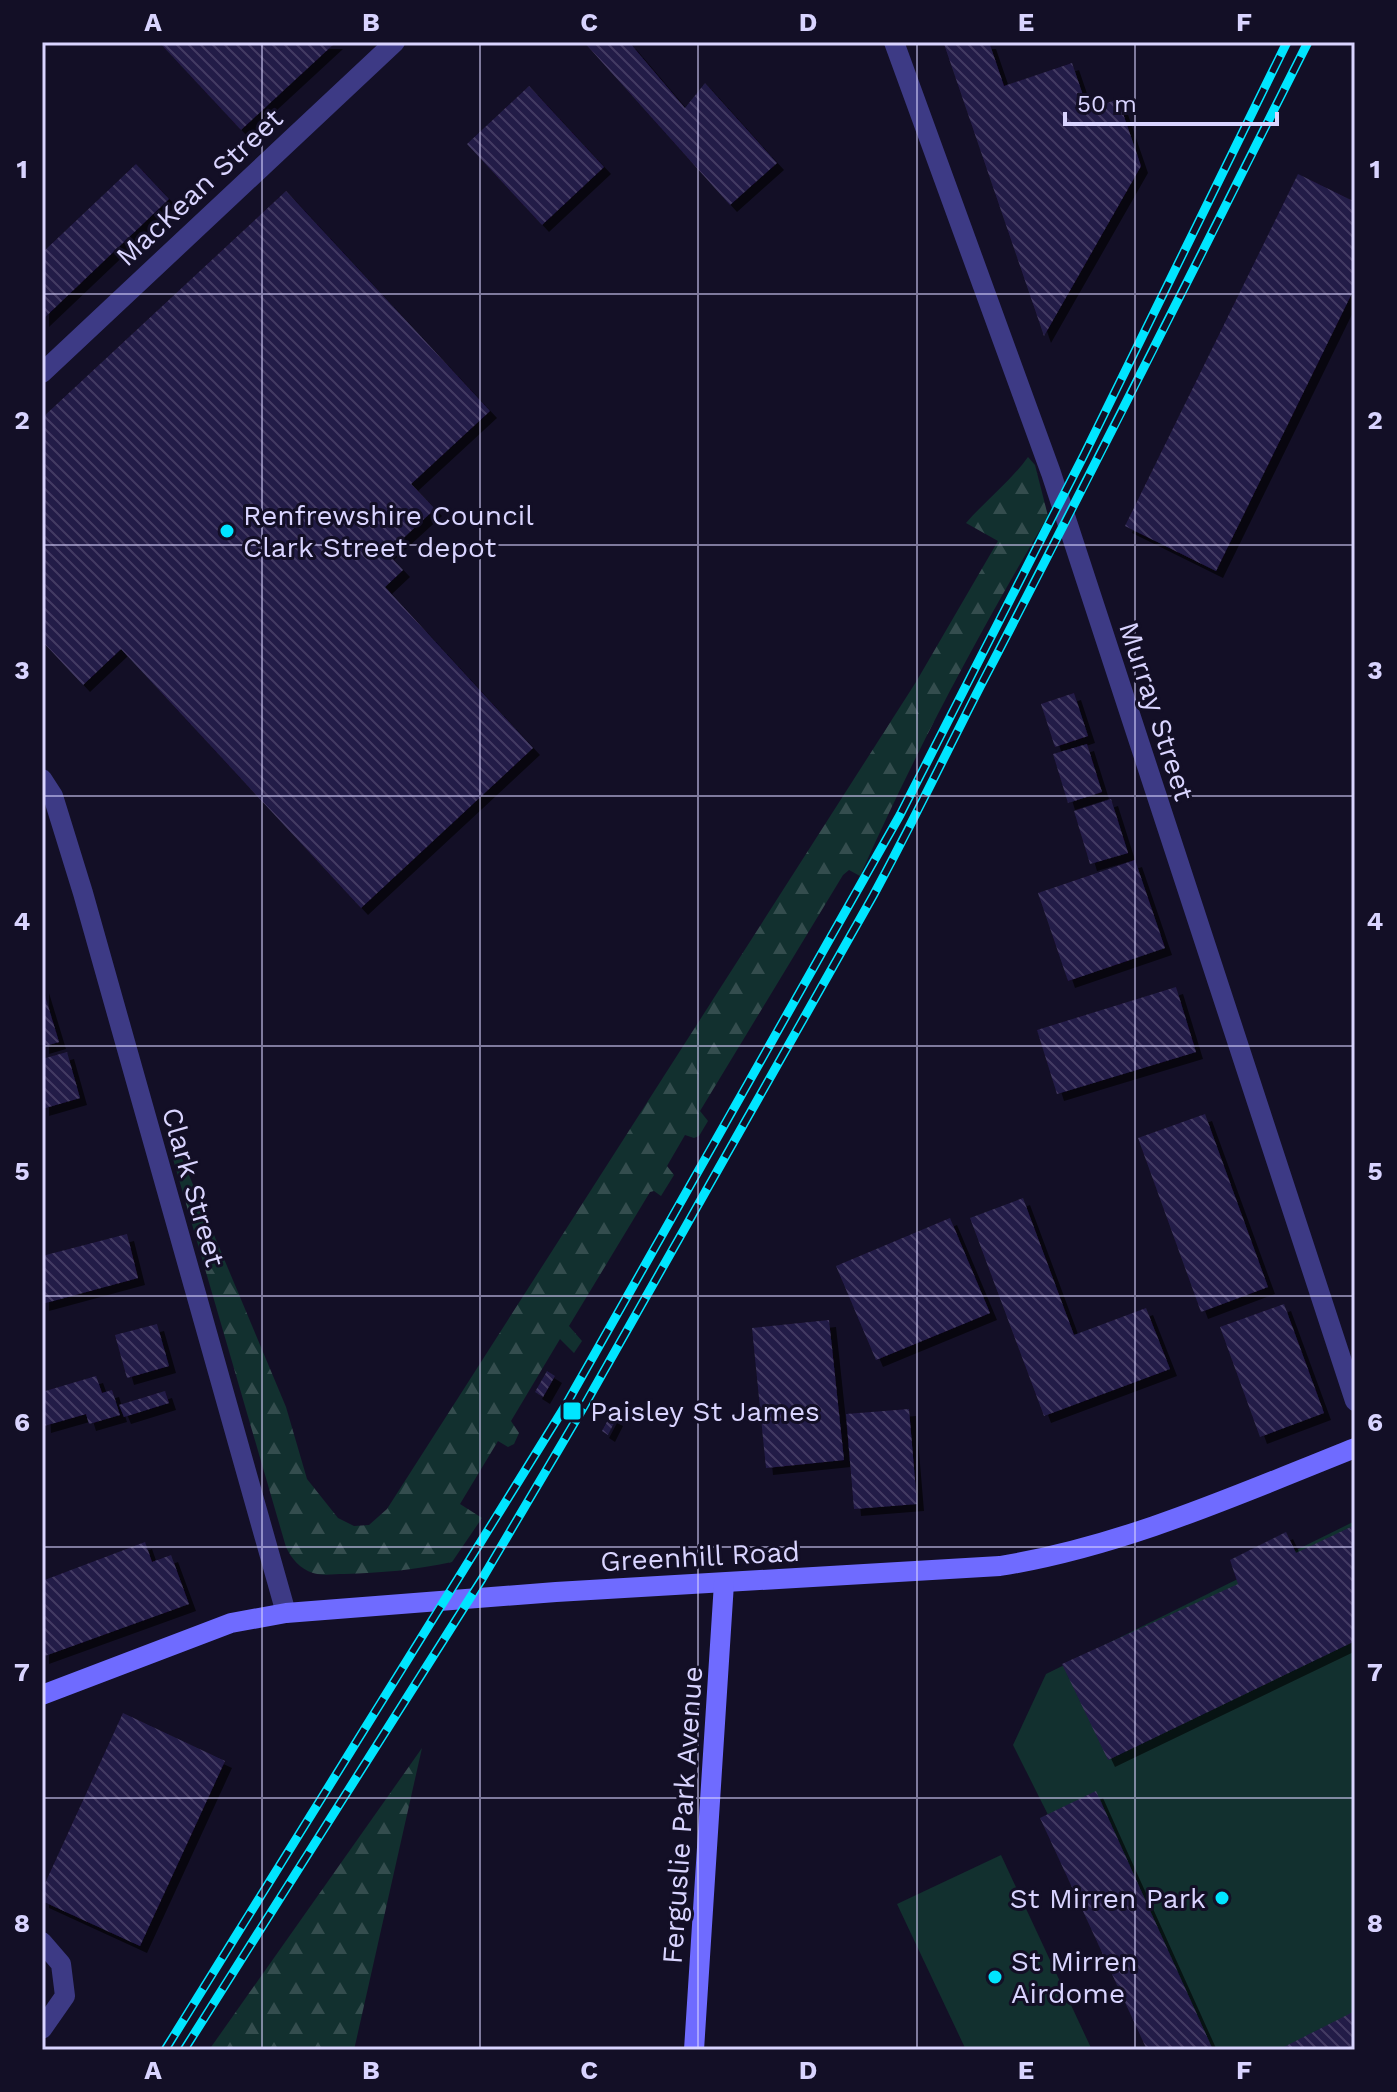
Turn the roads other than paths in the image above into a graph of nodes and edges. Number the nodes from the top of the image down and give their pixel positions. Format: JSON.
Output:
{"nodes":[{"id":1,"x":395,"y":42,"type":"edge"},
{"id":2,"x":894,"y":42,"type":"edge"},
{"id":3,"x":42,"y":373,"type":"edge"},
{"id":4,"x":42,"y":779,"type":"edge"},
{"id":5,"x":1355,"y":1401,"type":"edge"},
{"id":6,"x":1355,"y":1448,"type":"edge"},
{"id":7,"x":724,"y":1583,"type":"junction"},
{"id":8,"x":286,"y":1613,"type":"junction"},
{"id":9,"x":42,"y":1695,"type":"edge"},
{"id":10,"x":42,"y":1942,"type":"edge"},
{"id":11,"x":42,"y":2029,"type":"edge"},
{"id":12,"x":694,"y":2050,"type":"edge"}],
"edges":[{"from":1,"to":3,"type":"street","name":"MacKean Street"},
{"from":2,"to":5,"type":"street","name":"Murray Street"},
{"from":4,"to":8,"type":"street","name":"Clark Street"},
{"from":6,"to":7,"type":"street","name":"Greenhill Road"},
{"from":7,"to":8,"type":"street","name":"Greenhill Road"},
{"from":7,"to":12,"type":"street","name":"Ferguslie Park Avenue"},
{"from":8,"to":9,"type":"street","name":"Greenhill Road"},
{"from":10,"to":11,"type":"street"}]}
